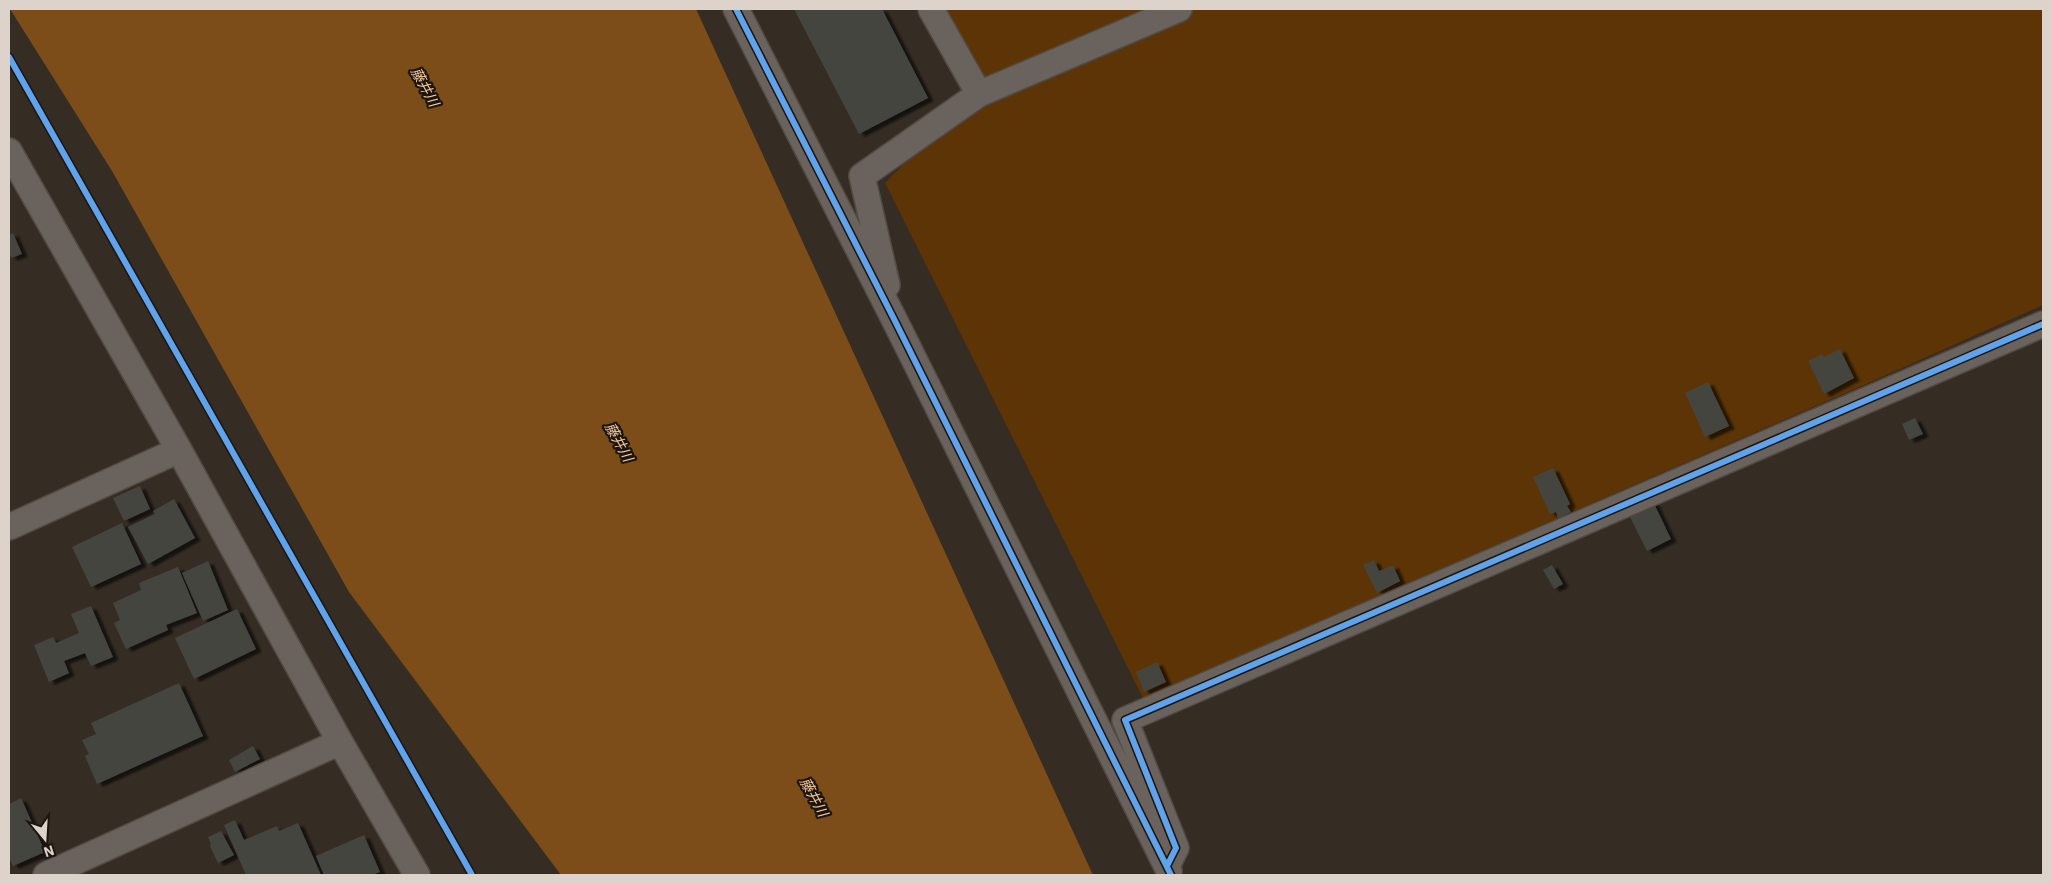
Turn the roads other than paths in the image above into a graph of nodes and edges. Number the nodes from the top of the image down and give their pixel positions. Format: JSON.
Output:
{"nodes":[{"id":1,"x":736,"y":9,"type":"edge"},
{"id":2,"x":931,"y":9,"type":"edge"},
{"id":3,"x":1179,"y":9,"type":"edge"},
{"id":4,"x":979,"y":94,"type":"junction"},
{"id":5,"x":9,"y":151,"type":"edge"},
{"id":6,"x":895,"y":321,"type":"junction"},
{"id":7,"x":2043,"y":324,"type":"edge"},
{"id":8,"x":179,"y":450,"type":"junction"},
{"id":9,"x":9,"y":527,"type":"edge"},
{"id":10,"x":340,"y":742,"type":"junction"},
{"id":11,"x":1169,"y":871,"type":"edge"},
{"id":12,"x":46,"y":875,"type":"edge"},
{"id":13,"x":417,"y":875,"type":"edge"}],
"edges":[{"from":1,"to":6,"type":"street"},
{"from":2,"to":4,"type":"street"},
{"from":3,"to":4,"type":"street"},
{"from":4,"to":6,"type":"street"},
{"from":5,"to":8,"type":"street"},
{"from":6,"to":11,"type":"street"},
{"from":7,"to":11,"type":"street"},
{"from":8,"to":9,"type":"street"},
{"from":8,"to":10,"type":"street"},
{"from":10,"to":12,"type":"street"},
{"from":10,"to":13,"type":"street"}]}
